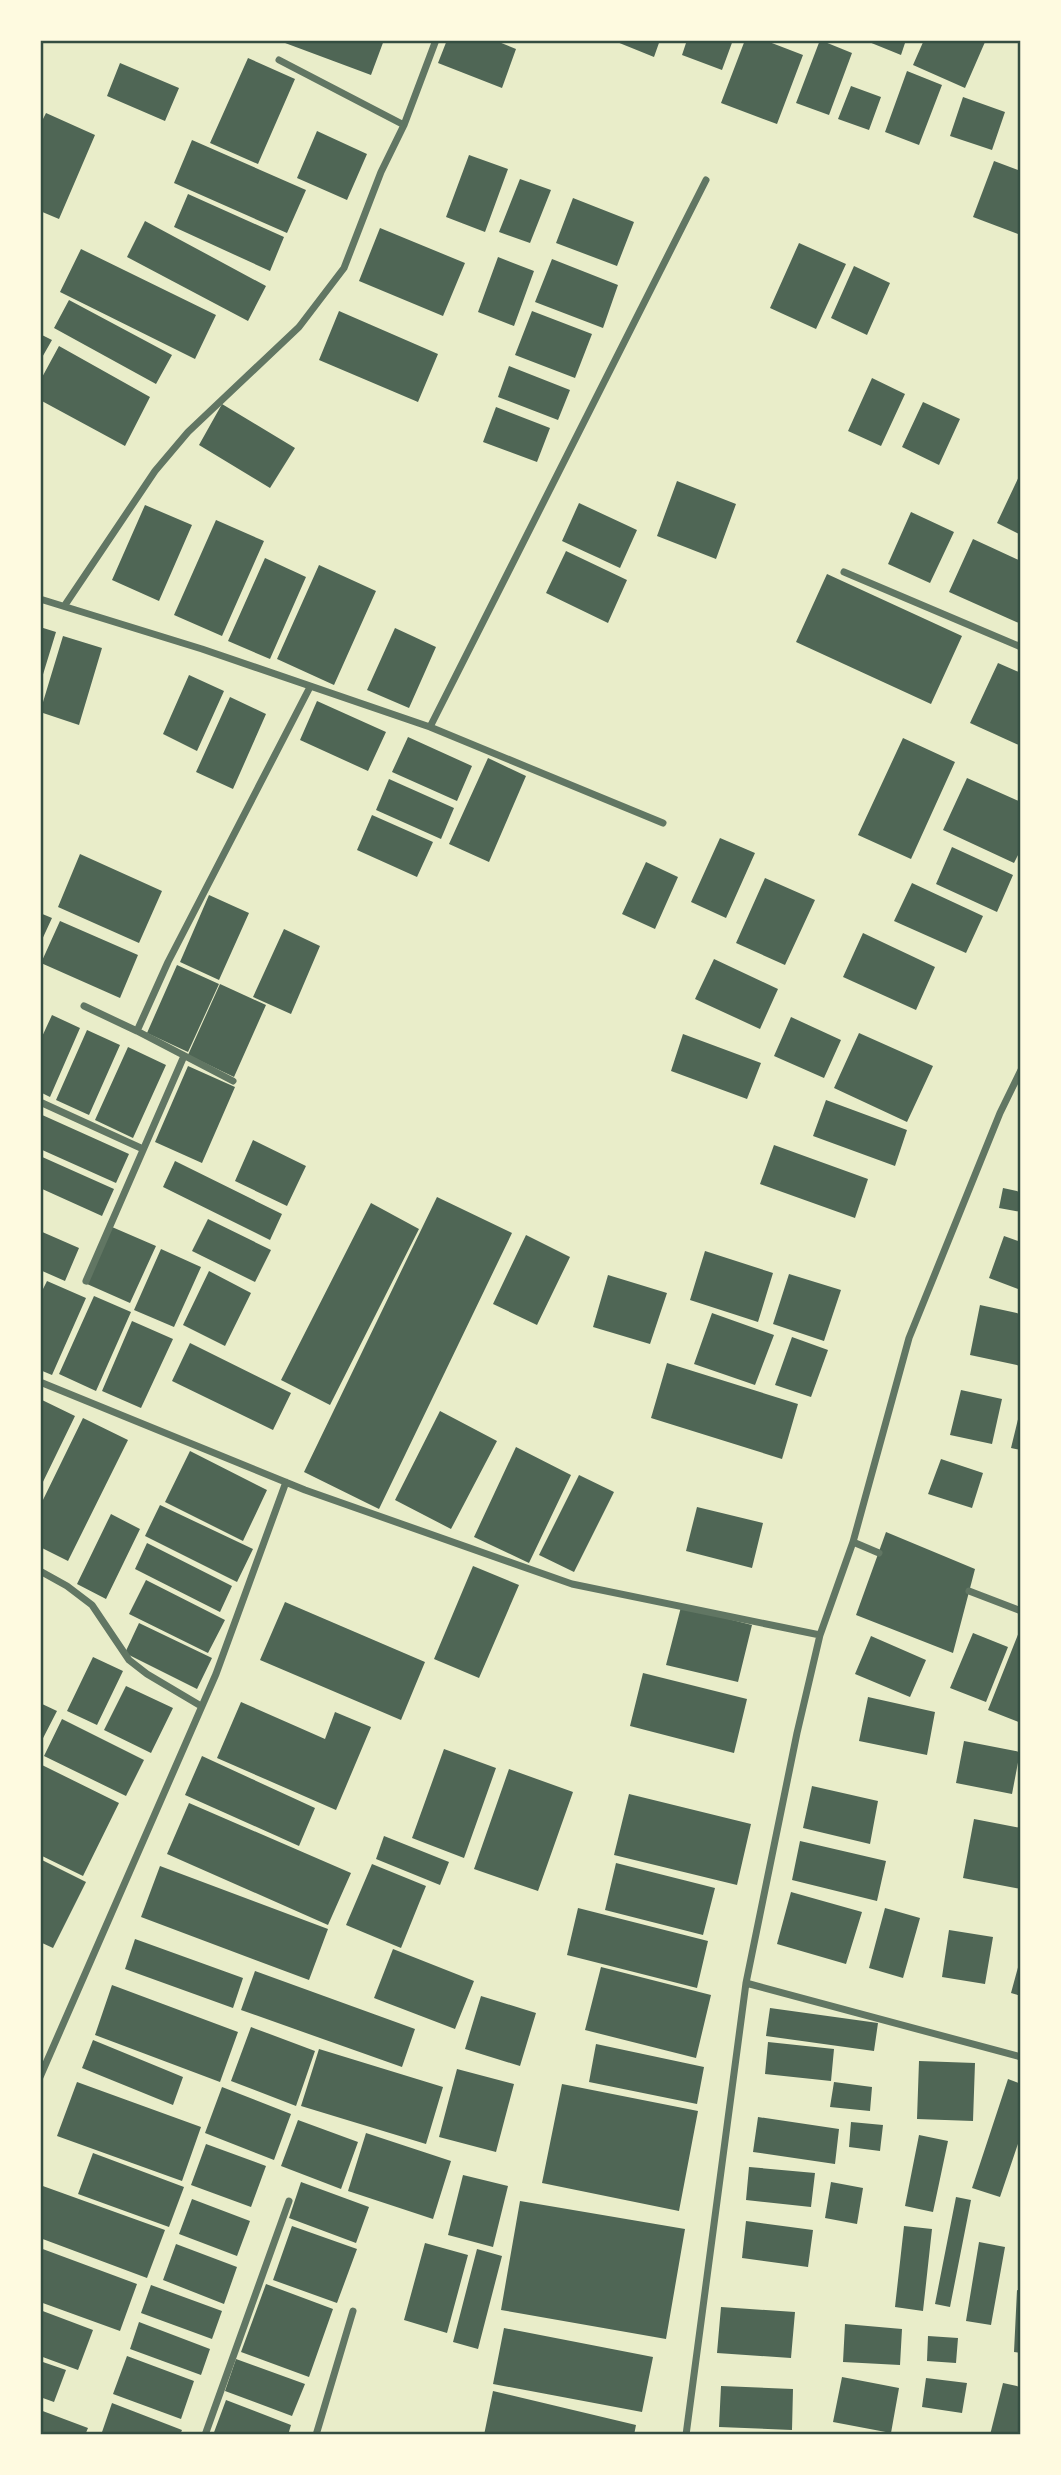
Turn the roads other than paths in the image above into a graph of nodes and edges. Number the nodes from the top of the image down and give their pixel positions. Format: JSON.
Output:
{"nodes":[{"id":1,"x":436,"y":40,"type":"edge"},
{"id":2,"x":279,"y":60,"type":"dead end"},
{"id":3,"x":404,"y":125,"type":"junction"},
{"id":4,"x":706,"y":180,"type":"dead end"},
{"id":5,"x":844,"y":572,"type":"dead end"},
{"id":6,"x":40,"y":599,"type":"edge"},
{"id":7,"x":65,"y":605,"type":"junction"},
{"id":8,"x":1021,"y":647,"type":"edge"},
{"id":9,"x":310,"y":687,"type":"junction"},
{"id":10,"x":430,"y":727,"type":"junction"},
{"id":11,"x":663,"y":823,"type":"dead end"},
{"id":12,"x":83,"y":1006,"type":"dead end"},
{"id":13,"x":136,"y":1031,"type":"junction"},
{"id":14,"x":184,"y":1056,"type":"junction"},
{"id":15,"x":1021,"y":1070,"type":"edge"},
{"id":16,"x":233,"y":1081,"type":"dead end"},
{"id":17,"x":40,"y":1102,"type":"edge"},
{"id":18,"x":143,"y":1149,"type":"junction"},
{"id":19,"x":86,"y":1281,"type":"dead end"},
{"id":20,"x":40,"y":1382,"type":"edge"},
{"id":21,"x":286,"y":1482,"type":"junction"},
{"id":22,"x":853,"y":1542,"type":"junction"},
{"id":23,"x":878,"y":1553,"type":"dead end"},
{"id":24,"x":40,"y":1571,"type":"edge"},
{"id":25,"x":969,"y":1591,"type":"dead end"},
{"id":26,"x":1021,"y":1611,"type":"edge"},
{"id":27,"x":820,"y":1635,"type":"junction"},
{"id":28,"x":201,"y":1706,"type":"junction"},
{"id":29,"x":746,"y":1983,"type":"junction"},
{"id":30,"x":1021,"y":2057,"type":"edge"},
{"id":31,"x":40,"y":2077,"type":"edge"},
{"id":32,"x":289,"y":2201,"type":"dead end"},
{"id":33,"x":353,"y":2311,"type":"dead end"},
{"id":34,"x":205,"y":2435,"type":"edge"},
{"id":35,"x":316,"y":2435,"type":"edge"},
{"id":36,"x":686,"y":2435,"type":"edge"}],
"edges":[{"from":1,"to":3,"type":"street"},
{"from":2,"to":3,"type":"street"},
{"from":3,"to":7,"type":"street"},
{"from":4,"to":10,"type":"street"},
{"from":5,"to":8,"type":"street"},
{"from":6,"to":7,"type":"street"},
{"from":7,"to":9,"type":"street"},
{"from":9,"to":10,"type":"street"},
{"from":9,"to":13,"type":"street"},
{"from":10,"to":11,"type":"street"},
{"from":12,"to":13,"type":"street"},
{"from":13,"to":14,"type":"street"},
{"from":14,"to":16,"type":"street"},
{"from":14,"to":18,"type":"street"},
{"from":15,"to":22,"type":"street"},
{"from":17,"to":18,"type":"street"},
{"from":18,"to":19,"type":"street"},
{"from":20,"to":21,"type":"street"},
{"from":21,"to":27,"type":"street"},
{"from":21,"to":28,"type":"street"},
{"from":22,"to":23,"type":"street"},
{"from":22,"to":27,"type":"street"},
{"from":24,"to":28,"type":"street"},
{"from":25,"to":26,"type":"street"},
{"from":27,"to":29,"type":"street"},
{"from":28,"to":31,"type":"street"},
{"from":29,"to":30,"type":"street"},
{"from":29,"to":36,"type":"street"},
{"from":32,"to":34,"type":"street"},
{"from":33,"to":35,"type":"street"}]}
